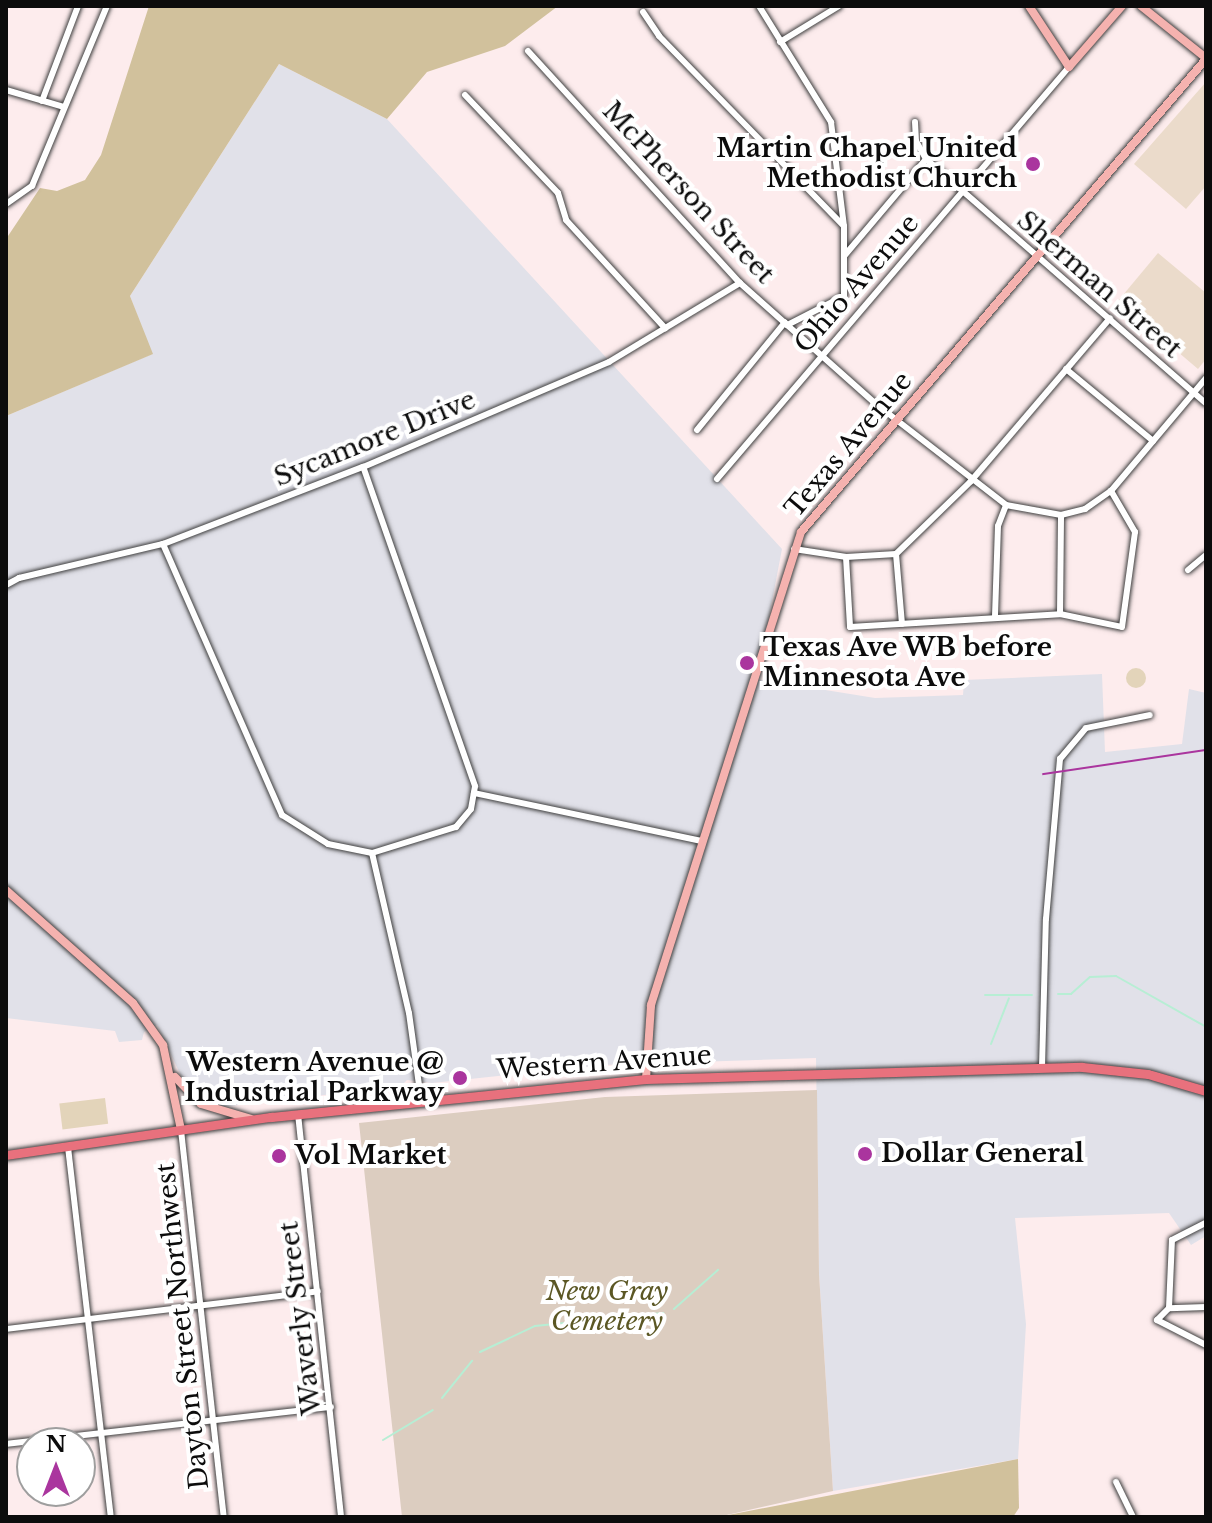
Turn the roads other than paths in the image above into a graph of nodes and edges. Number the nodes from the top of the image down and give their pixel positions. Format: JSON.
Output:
{"nodes":[{"id":1,"x":78,"y":6,"type":"edge"},
{"id":2,"x":107,"y":6,"type":"edge"},
{"id":3,"x":759,"y":6,"type":"edge"},
{"id":4,"x":839,"y":6,"type":"edge"},
{"id":5,"x":1029,"y":6,"type":"edge"},
{"id":6,"x":1122,"y":6,"type":"edge"},
{"id":7,"x":1141,"y":6,"type":"edge"},
{"id":8,"x":643,"y":12,"type":"dead end"},
{"id":9,"x":780,"y":42,"type":"junction"},
{"id":10,"x":528,"y":51,"type":"dead end"},
{"id":11,"x":1206,"y":59,"type":"edge"},
{"id":12,"x":1069,"y":67,"type":"junction"},
{"id":13,"x":6,"y":90,"type":"edge"},
{"id":14,"x":465,"y":95,"type":"dead end"},
{"id":15,"x":42,"y":101,"type":"junction"},
{"id":16,"x":64,"y":107,"type":"junction"},
{"id":17,"x":915,"y":122,"type":"dead end"},
{"id":18,"x":926,"y":159,"type":"junction"},
{"id":19,"x":963,"y":190,"type":"junction"},
{"id":20,"x":6,"y":204,"type":"edge"},
{"id":21,"x":844,"y":226,"type":"junction"},
{"id":22,"x":845,"y":255,"type":"junction"},
{"id":23,"x":1034,"y":256,"type":"junction"},
{"id":24,"x":740,"y":283,"type":"junction"},
{"id":25,"x":1110,"y":318,"type":"junction"},
{"id":26,"x":786,"y":323,"type":"junction"},
{"id":27,"x":665,"y":328,"type":"junction"},
{"id":28,"x":823,"y":354,"type":"junction"},
{"id":29,"x":1066,"y":369,"type":"junction"},
{"id":30,"x":1206,"y":378,"type":"edge"},
{"id":31,"x":1194,"y":392,"type":"junction"},
{"id":32,"x":1206,"y":403,"type":"edge"},
{"id":33,"x":896,"y":418,"type":"junction"},
{"id":34,"x":697,"y":430,"type":"dead end"},
{"id":35,"x":1153,"y":441,"type":"junction"},
{"id":36,"x":363,"y":467,"type":"junction"},
{"id":37,"x":717,"y":479,"type":"dead end"},
{"id":38,"x":971,"y":481,"type":"junction"},
{"id":39,"x":1111,"y":491,"type":"junction"},
{"id":40,"x":1006,"y":505,"type":"junction"},
{"id":41,"x":1061,"y":515,"type":"junction"},
{"id":42,"x":163,"y":544,"type":"junction"},
{"id":43,"x":794,"y":549,"type":"junction"},
{"id":44,"x":896,"y":554,"type":"junction"},
{"id":45,"x":1206,"y":555,"type":"edge"},
{"id":46,"x":846,"y":557,"type":"junction"},
{"id":47,"x":1188,"y":570,"type":"dead end"},
{"id":48,"x":6,"y":585,"type":"edge"},
{"id":49,"x":1060,"y":614,"type":"junction"},
{"id":50,"x":995,"y":616,"type":"junction"},
{"id":51,"x":902,"y":624,"type":"junction"},
{"id":52,"x":1150,"y":715,"type":"dead end"},
{"id":53,"x":474,"y":793,"type":"junction"},
{"id":54,"x":701,"y":841,"type":"junction"},
{"id":55,"x":372,"y":853,"type":"junction"},
{"id":56,"x":6,"y":890,"type":"edge"},
{"id":57,"x":1042,"y":1067,"type":"junction"},
{"id":58,"x":172,"y":1073,"type":"junction"},
{"id":59,"x":646,"y":1079,"type":"junction"},
{"id":60,"x":1206,"y":1091,"type":"edge"},
{"id":61,"x":421,"y":1100,"type":"junction"},
{"id":62,"x":298,"y":1114,"type":"junction"},
{"id":63,"x":252,"y":1119,"type":"junction"},
{"id":64,"x":181,"y":1130,"type":"junction"},
{"id":65,"x":68,"y":1147,"type":"junction"},
{"id":66,"x":6,"y":1155,"type":"edge"},
{"id":67,"x":1206,"y":1223,"type":"edge"},
{"id":68,"x":318,"y":1291,"type":"junction"},
{"id":69,"x":203,"y":1305,"type":"junction"},
{"id":70,"x":1206,"y":1307,"type":"edge"},
{"id":71,"x":1169,"y":1308,"type":"junction"},
{"id":72,"x":88,"y":1319,"type":"junction"},
{"id":73,"x":6,"y":1329,"type":"edge"},
{"id":74,"x":1206,"y":1345,"type":"edge"},
{"id":75,"x":331,"y":1407,"type":"junction"},
{"id":76,"x":213,"y":1420,"type":"junction"},
{"id":77,"x":101,"y":1433,"type":"junction"},
{"id":78,"x":6,"y":1444,"type":"edge"},
{"id":79,"x":1116,"y":1482,"type":"dead end"},
{"id":80,"x":111,"y":1517,"type":"edge"},
{"id":81,"x":224,"y":1517,"type":"edge"},
{"id":82,"x":341,"y":1517,"type":"edge"},
{"id":83,"x":1133,"y":1517,"type":"edge"}],
"edges":[{"from":1,"to":15,"type":"street"},
{"from":2,"to":16,"type":"street"},
{"from":3,"to":9,"type":"street"},
{"from":4,"to":9,"type":"street"},
{"from":5,"to":12,"type":"street"},
{"from":6,"to":12,"type":"street","name":"Ohio Avenue"},
{"from":7,"to":11,"type":"street"},
{"from":8,"to":21,"type":"street"},
{"from":9,"to":21,"type":"street"},
{"from":10,"to":24,"type":"street","name":"McPherson Street"},
{"from":11,"to":23,"type":"street","name":"Texas Avenue"},
{"from":12,"to":19,"type":"street","name":"Ohio Avenue"},
{"from":13,"to":15,"type":"street"},
{"from":14,"to":27,"type":"street"},
{"from":15,"to":16,"type":"street"},
{"from":16,"to":20,"type":"street"},
{"from":17,"to":18,"type":"street"},
{"from":18,"to":19,"type":"street","name":"Sherman Street"},
{"from":18,"to":22,"type":"street"},
{"from":19,"to":23,"type":"street","name":"Sherman Street"},
{"from":19,"to":28,"type":"street","name":"Ohio Avenue"},
{"from":21,"to":22,"type":"street"},
{"from":22,"to":26,"type":"street"},
{"from":23,"to":25,"type":"street","name":"Sherman Street"},
{"from":23,"to":33,"type":"street","name":"Texas Avenue"},
{"from":24,"to":26,"type":"street","name":"McPherson Street"},
{"from":24,"to":27,"type":"street","name":"Sycamore Drive"},
{"from":25,"to":29,"type":"street"},
{"from":25,"to":31,"type":"street","name":"Sherman Street"},
{"from":26,"to":28,"type":"street","name":"McPherson Street"},
{"from":26,"to":34,"type":"street"},
{"from":27,"to":36,"type":"street","name":"Sycamore Drive"},
{"from":28,"to":33,"type":"street","name":"McPherson Street"},
{"from":28,"to":37,"type":"street","name":"Ohio Avenue"},
{"from":29,"to":35,"type":"street"},
{"from":29,"to":38,"type":"street"},
{"from":30,"to":31,"type":"street"},
{"from":31,"to":32,"type":"street","name":"Sherman Street"},
{"from":31,"to":35,"type":"street"},
{"from":33,"to":38,"type":"street","name":"McPherson Street"},
{"from":33,"to":43,"type":"street","name":"Texas Avenue"},
{"from":35,"to":39,"type":"street"},
{"from":36,"to":42,"type":"street","name":"Sycamore Drive"},
{"from":36,"to":53,"type":"street"},
{"from":38,"to":40,"type":"street","name":"McPherson Street"},
{"from":38,"to":44,"type":"street"},
{"from":39,"to":41,"type":"street"},
{"from":39,"to":49,"type":"street"},
{"from":40,"to":41,"type":"street"},
{"from":40,"to":50,"type":"street"},
{"from":41,"to":49,"type":"street"},
{"from":42,"to":48,"type":"street","name":"Sycamore Drive"},
{"from":42,"to":55,"type":"street"},
{"from":43,"to":46,"type":"street"},
{"from":43,"to":54,"type":"street","name":"Texas Avenue"},
{"from":44,"to":46,"type":"street"},
{"from":44,"to":51,"type":"street"},
{"from":45,"to":47,"type":"street"},
{"from":46,"to":51,"type":"street"},
{"from":49,"to":50,"type":"street"},
{"from":50,"to":51,"type":"street"},
{"from":52,"to":57,"type":"street"},
{"from":53,"to":54,"type":"street"},
{"from":53,"to":55,"type":"street"},
{"from":54,"to":59,"type":"street","name":"Texas Avenue"},
{"from":55,"to":61,"type":"street"},
{"from":56,"to":58,"type":"street"},
{"from":57,"to":59,"type":"main road","name":"Western Avenue"},
{"from":57,"to":60,"type":"main road","name":"Western Avenue"},
{"from":58,"to":63,"type":"street"},
{"from":58,"to":64,"type":"street"},
{"from":59,"to":61,"type":"main road","name":"Western Avenue"},
{"from":61,"to":62,"type":"main road","name":"Western Avenue"},
{"from":62,"to":63,"type":"main road","name":"Western Avenue"},
{"from":62,"to":68,"type":"street","name":"Waverly Street"},
{"from":63,"to":64,"type":"main road","name":"Western Avenue"},
{"from":64,"to":65,"type":"main road","name":"Western Avenue"},
{"from":64,"to":69,"type":"street","name":"Dayton Street Northwest"},
{"from":65,"to":66,"type":"main road","name":"Western Avenue"},
{"from":65,"to":72,"type":"street"},
{"from":67,"to":71,"type":"street"},
{"from":68,"to":69,"type":"street"},
{"from":68,"to":75,"type":"street","name":"Waverly Street"},
{"from":69,"to":72,"type":"street"},
{"from":69,"to":76,"type":"street","name":"Dayton Street Northwest"},
{"from":70,"to":71,"type":"street"},
{"from":71,"to":74,"type":"street"},
{"from":72,"to":73,"type":"street"},
{"from":72,"to":77,"type":"street"},
{"from":75,"to":76,"type":"street"},
{"from":75,"to":82,"type":"street","name":"Waverly Street"},
{"from":76,"to":77,"type":"street"},
{"from":76,"to":81,"type":"street","name":"Dayton Street Northwest"},
{"from":77,"to":78,"type":"street"},
{"from":77,"to":80,"type":"street"},
{"from":79,"to":83,"type":"street"}]}
